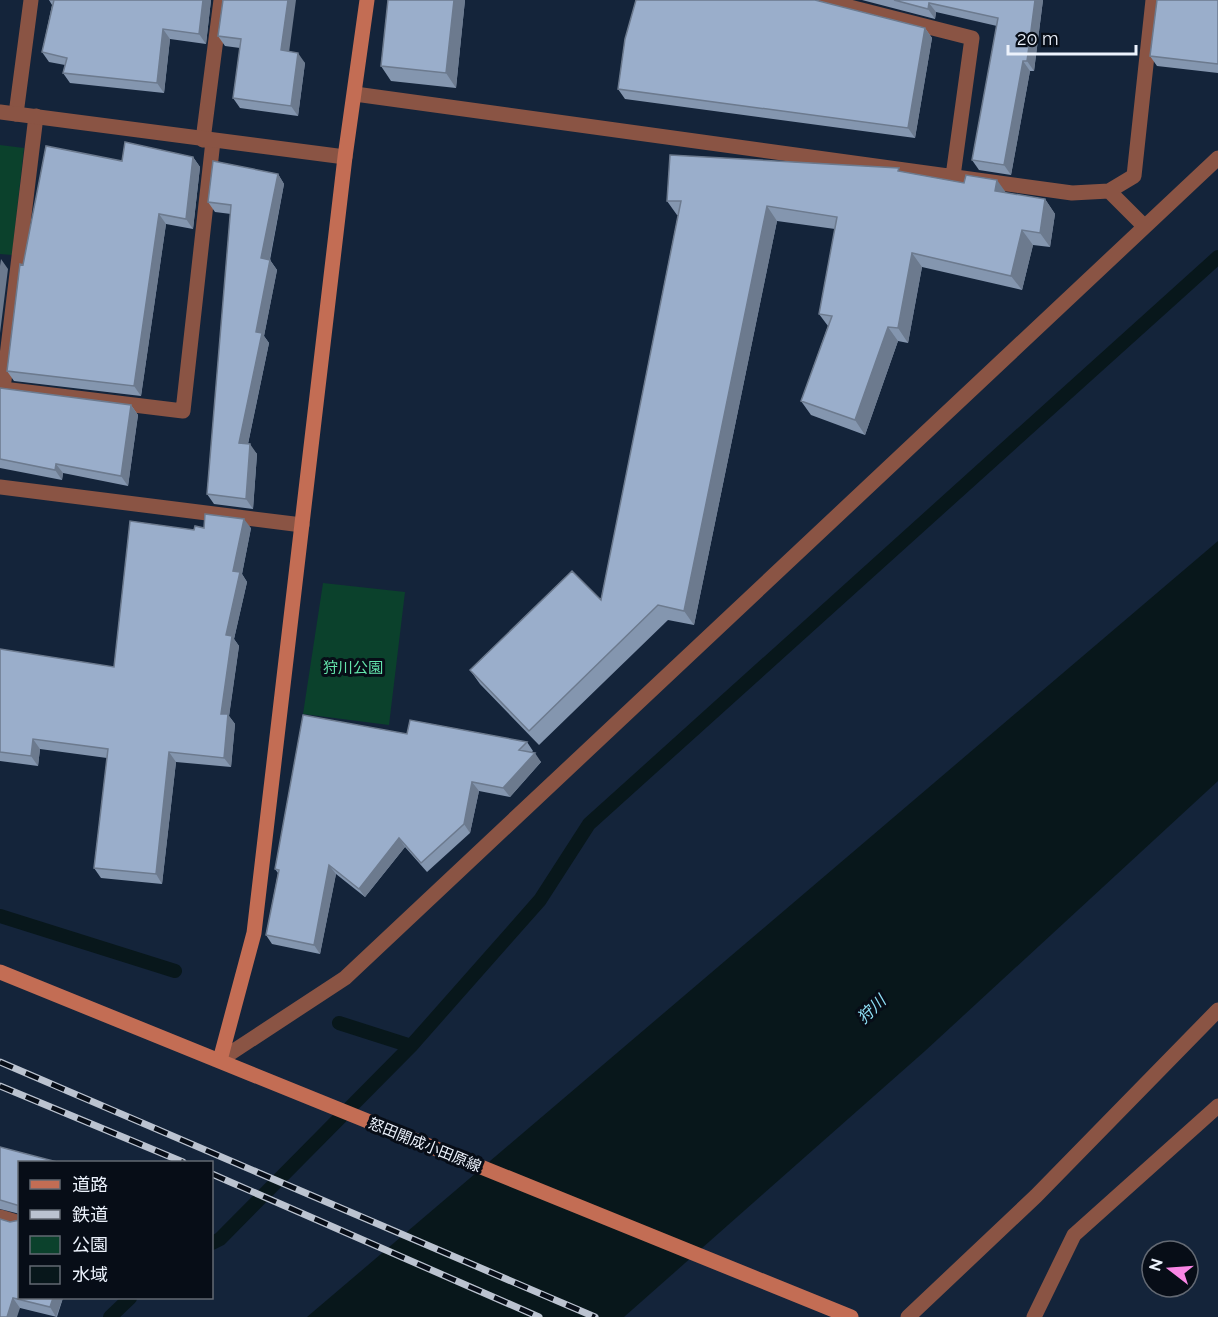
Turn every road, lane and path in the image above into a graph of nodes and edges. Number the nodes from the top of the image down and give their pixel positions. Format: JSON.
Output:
{"nodes":[{"id":1,"x":31,"y":0,"type":"edge"},
{"id":2,"x":221,"y":0,"type":"edge"},
{"id":3,"x":367,"y":0,"type":"edge"},
{"id":4,"x":822,"y":0,"type":"edge"},
{"id":5,"x":1153,"y":0,"type":"edge"},
{"id":6,"x":355,"y":94,"type":"junction"},
{"id":7,"x":0,"y":112,"type":"edge"},
{"id":8,"x":16,"y":114,"type":"junction"},
{"id":9,"x":36,"y":116,"type":"junction"},
{"id":10,"x":208,"y":141,"type":"junction"},
{"id":11,"x":345,"y":157,"type":"junction"},
{"id":12,"x":1218,"y":158,"type":"edge"},
{"id":13,"x":953,"y":176,"type":"junction"},
{"id":14,"x":1109,"y":191,"type":"junction"},
{"id":15,"x":1144,"y":226,"type":"junction"},
{"id":16,"x":0,"y":487,"type":"edge"},
{"id":17,"x":302,"y":525,"type":"junction"},
{"id":18,"x":0,"y":972,"type":"edge"},
{"id":19,"x":1218,"y":1010,"type":"edge"},
{"id":20,"x":220,"y":1060,"type":"junction"},
{"id":21,"x":1218,"y":1106,"type":"edge"},
{"id":22,"x":0,"y":1217,"type":"edge"},
{"id":23,"x":18,"y":1222,"type":"edge"},
{"id":24,"x":851,"y":1317,"type":"edge"},
{"id":25,"x":908,"y":1317,"type":"edge"},
{"id":26,"x":1034,"y":1317,"type":"edge"}],
"edges":[{"from":1,"to":8,"type":"street"},
{"from":2,"to":10,"type":"street"},
{"from":3,"to":6,"type":"street"},
{"from":4,"to":13,"type":"street"},
{"from":5,"to":14,"type":"street"},
{"from":6,"to":11,"type":"street"},
{"from":6,"to":13,"type":"street"},
{"from":7,"to":8,"type":"street"},
{"from":8,"to":9,"type":"street"},
{"from":9,"to":10,"type":"street"},
{"from":9,"to":10,"type":"street"},
{"from":10,"to":11,"type":"street"},
{"from":11,"to":17,"type":"street"},
{"from":12,"to":15,"type":"street"},
{"from":13,"to":14,"type":"street"},
{"from":14,"to":15,"type":"street"},
{"from":15,"to":20,"type":"street"},
{"from":16,"to":17,"type":"street"},
{"from":17,"to":20,"type":"street"},
{"from":18,"to":20,"type":"street","name":"怒田開成小田原線"},
{"from":19,"to":25,"type":"street"},
{"from":20,"to":24,"type":"street","name":"怒田開成小田原線"},
{"from":21,"to":26,"type":"street"},
{"from":22,"to":23,"type":"street"}]}
